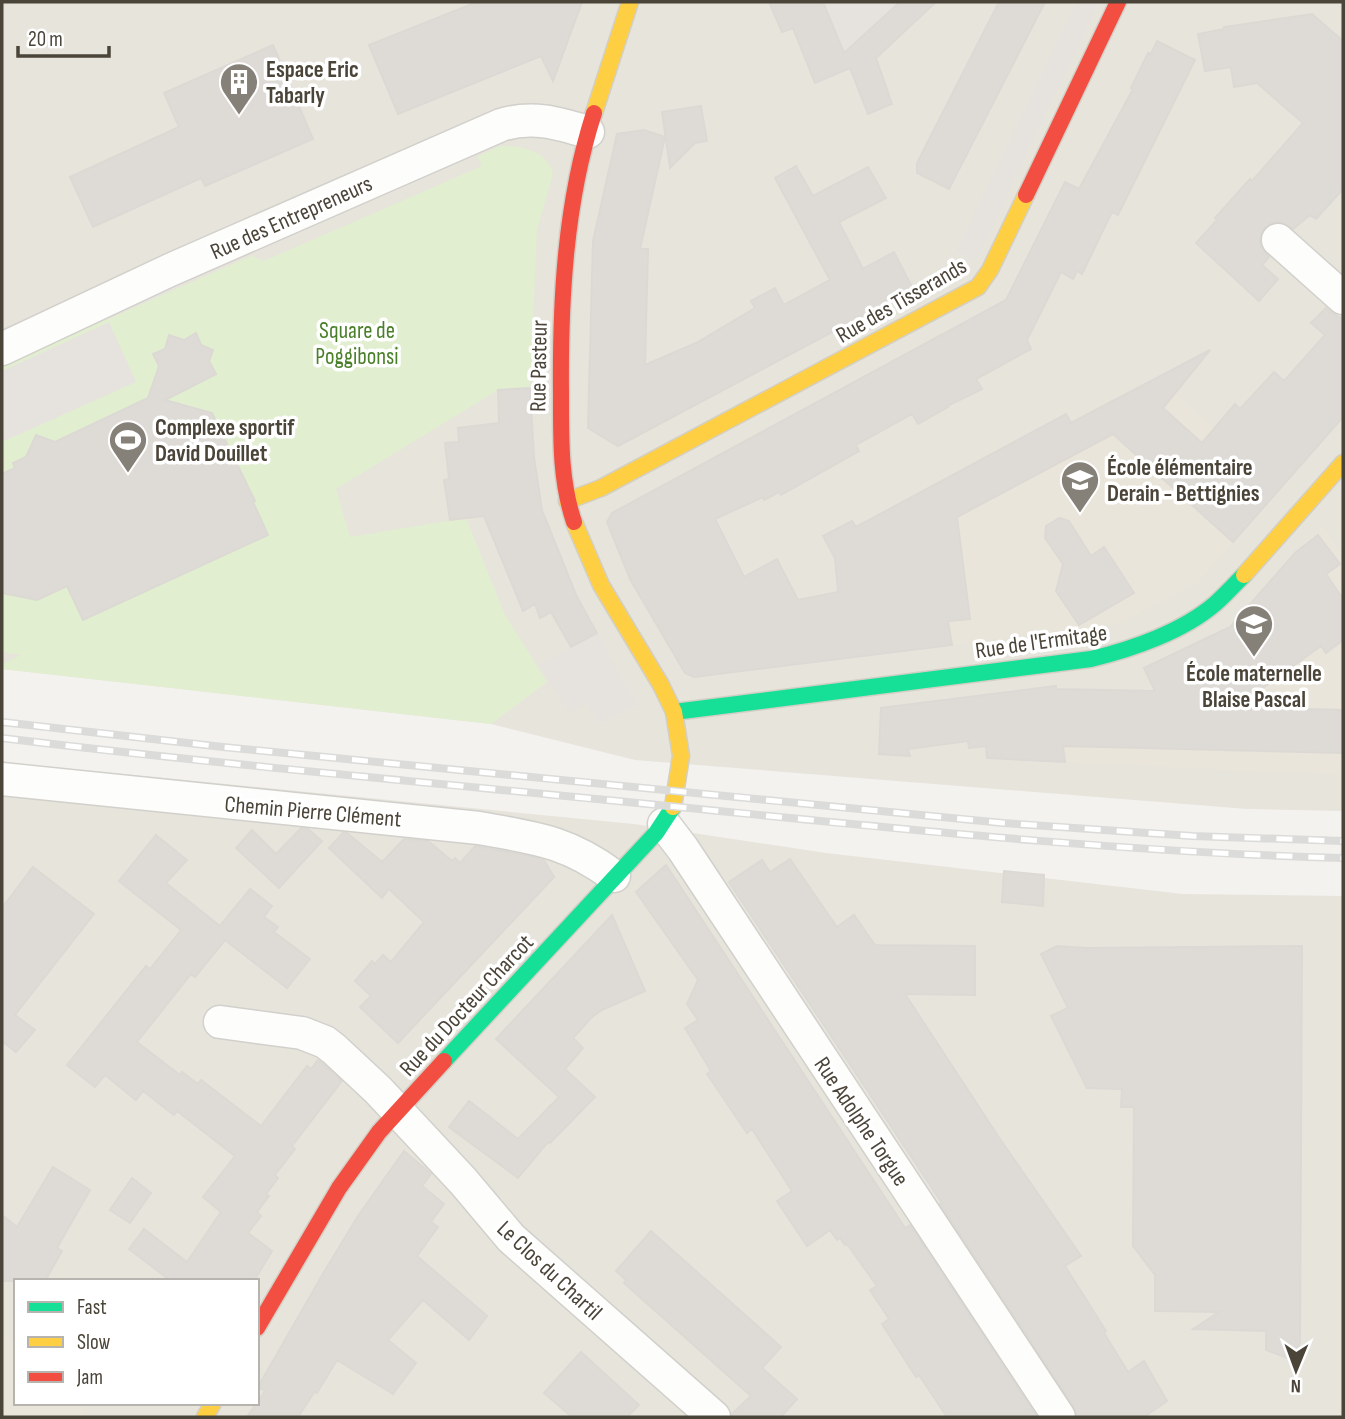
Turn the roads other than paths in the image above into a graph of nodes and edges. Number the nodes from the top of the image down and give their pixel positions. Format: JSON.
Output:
{"nodes":[{"id":1,"x":630,"y":2,"type":"edge"},
{"id":2,"x":1118,"y":2,"type":"edge"},
{"id":3,"x":588,"y":132,"type":"junction"},
{"id":4,"x":1278,"y":240,"type":"dead end"},
{"id":5,"x":1343,"y":298,"type":"edge"},
{"id":6,"x":2,"y":349,"type":"edge"},
{"id":7,"x":1343,"y":463,"type":"edge"},
{"id":8,"x":567,"y":501,"type":"junction"},
{"id":9,"x":674,"y":712,"type":"junction"},
{"id":10,"x":2,"y":779,"type":"edge"},
{"id":11,"x":664,"y":824,"type":"junction"},
{"id":12,"x":614,"y":876,"type":"junction"},
{"id":13,"x":220,"y":1022,"type":"dead end"},
{"id":14,"x":397,"y":1112,"type":"junction"},
{"id":15,"x":259,"y":1325,"type":"edge"},
{"id":16,"x":714,"y":1417,"type":"edge"},
{"id":17,"x":1059,"y":1417,"type":"edge"}],
"edges":[{"from":1,"to":3,"type":"street","name":"Rue Pasteur"},
{"from":2,"to":8,"type":"street","name":"Rue des Tisserands"},
{"from":3,"to":6,"type":"street","name":"Rue des Entrepreneurs"},
{"from":3,"to":8,"type":"street","name":"Rue Pasteur"},
{"from":4,"to":5,"type":"street"},
{"from":7,"to":9,"type":"street","name":"Rue de l'Ermitage"},
{"from":8,"to":9,"type":"street","name":"Rue Pasteur"},
{"from":9,"to":11,"type":"street","name":"Rue du Docteur Charcot"},
{"from":10,"to":12,"type":"street","name":"Chemin Pierre Clément"},
{"from":11,"to":12,"type":"street","name":"Rue du Docteur Charcot"},
{"from":11,"to":17,"type":"street","name":"Rue Adolphe Torgue"},
{"from":12,"to":14,"type":"street","name":"Rue du Docteur Charcot"},
{"from":13,"to":14,"type":"street","name":"Le Clos du Chartil"},
{"from":14,"to":15,"type":"street","name":"Rue du Docteur Charcot"},
{"from":14,"to":16,"type":"street","name":"Le Clos du Chartil"}]}
